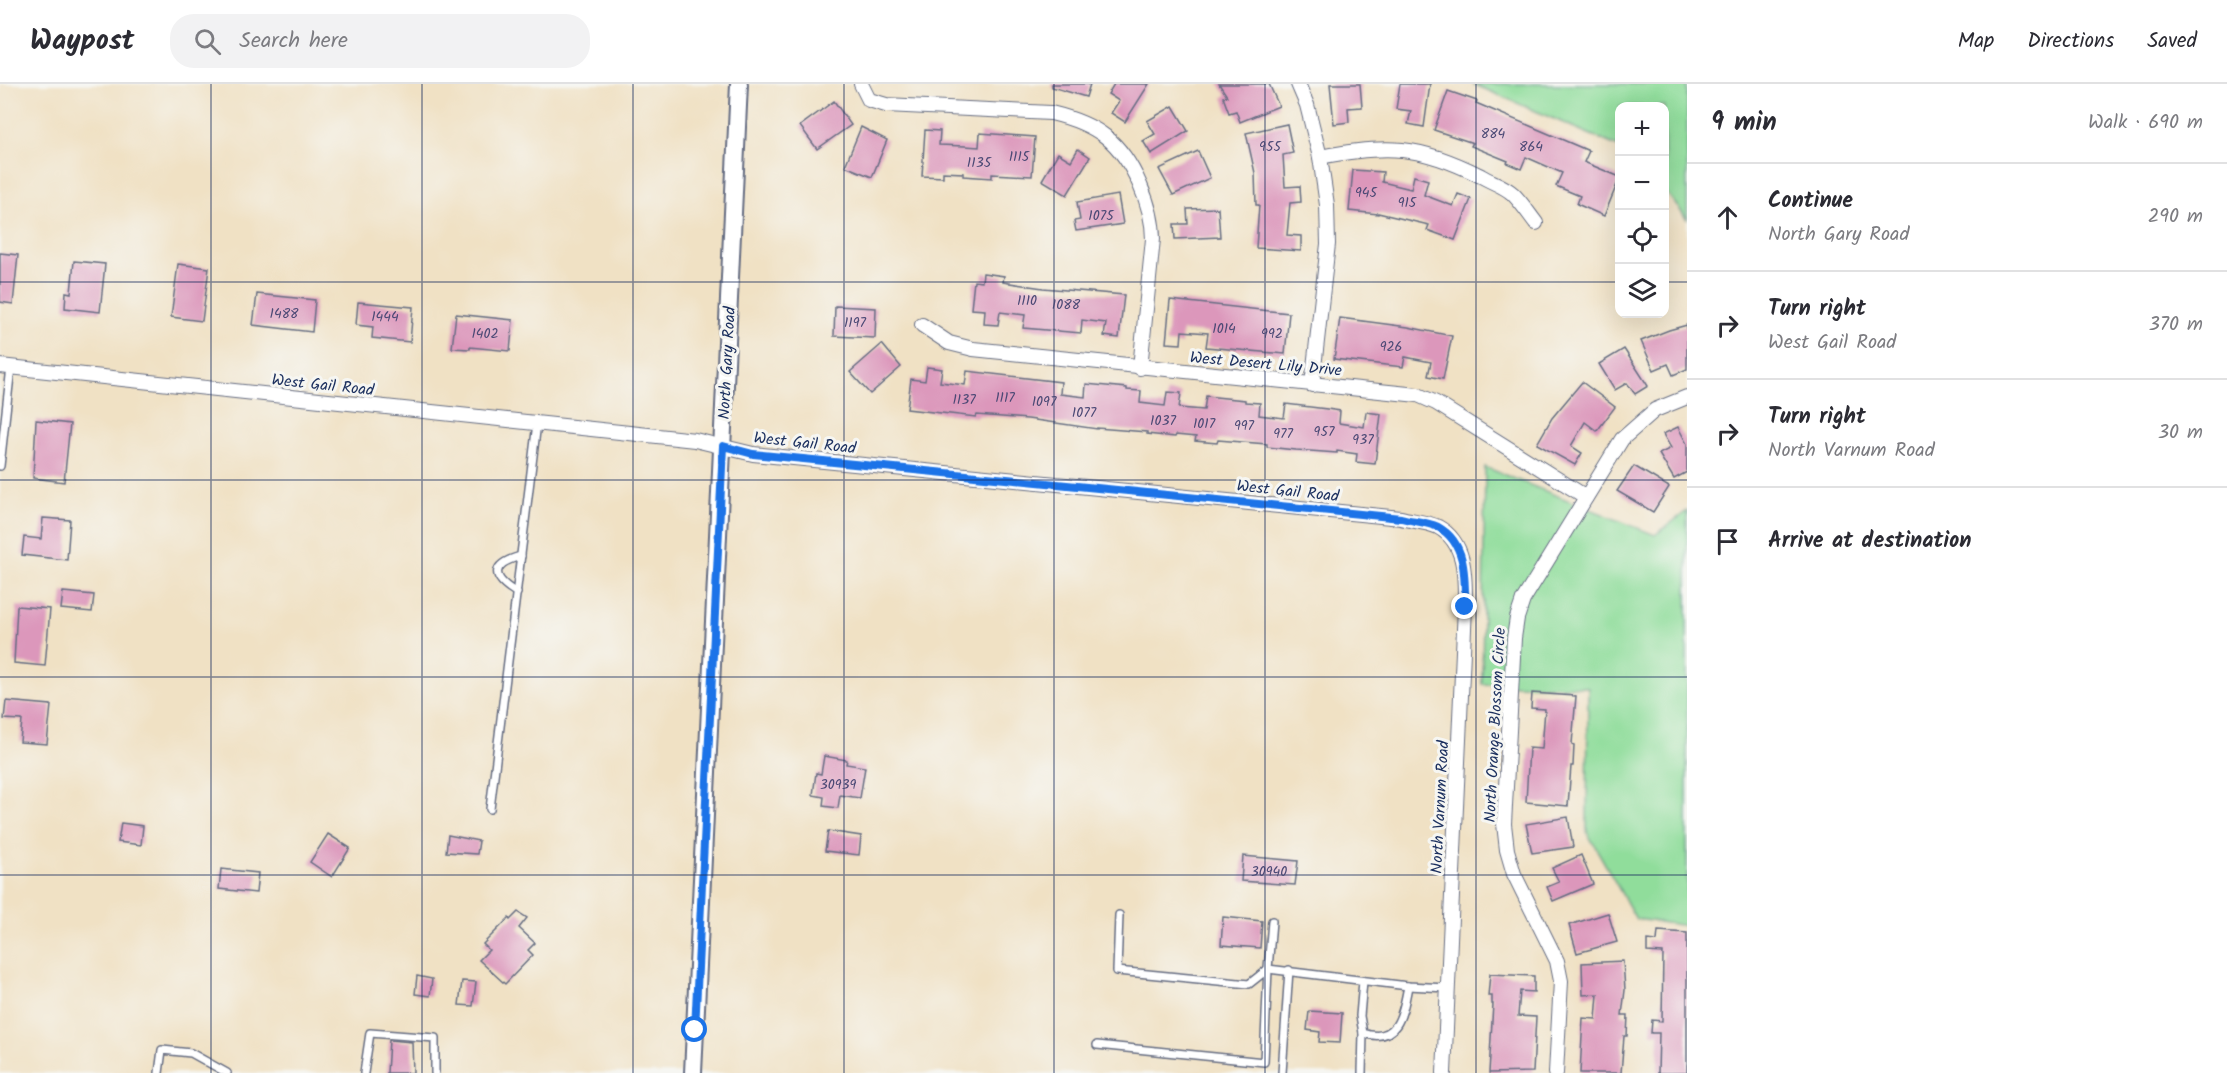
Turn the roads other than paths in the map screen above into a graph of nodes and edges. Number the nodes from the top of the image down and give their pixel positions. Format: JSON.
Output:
{"nodes":[{"id":1,"x":739,"y":84,"type":"edge"},
{"id":2,"x":861,"y":84,"type":"edge"},
{"id":3,"x":1298,"y":84,"type":"edge"},
{"id":4,"x":1320,"y":157,"type":"junction"},
{"id":5,"x":1536,"y":223,"type":"dead end"},
{"id":6,"x":922,"y":325,"type":"dead end"},
{"id":7,"x":5,"y":366,"type":"edge"},
{"id":8,"x":1140,"y":368,"type":"junction"},
{"id":9,"x":1312,"y":385,"type":"junction"},
{"id":10,"x":1687,"y":397,"type":"edge"},
{"id":11,"x":537,"y":423,"type":"junction"},
{"id":12,"x":723,"y":446,"type":"junction"},
{"id":13,"x":0,"y":466,"type":"edge"},
{"id":14,"x":1586,"y":497,"type":"junction"},
{"id":15,"x":1457,"y":544,"type":"joint"},
{"id":16,"x":521,"y":556,"type":"junction"},
{"id":17,"x":516,"y":593,"type":"junction"},
{"id":18,"x":490,"y":809,"type":"dead end"},
{"id":19,"x":1119,"y":915,"type":"dead end"},
{"id":20,"x":1272,"y":921,"type":"dead end"},
{"id":21,"x":1268,"y":969,"type":"junction"},
{"id":22,"x":1289,"y":970,"type":"junction"},
{"id":23,"x":1364,"y":981,"type":"junction"},
{"id":24,"x":1408,"y":986,"type":"junction"},
{"id":25,"x":1448,"y":988,"type":"junction"},
{"id":26,"x":1363,"y":1034,"type":"junction"},
{"id":27,"x":1097,"y":1045,"type":"dead end"},
{"id":28,"x":159,"y":1073,"type":"edge"},
{"id":29,"x":227,"y":1073,"type":"edge"},
{"id":30,"x":364,"y":1073,"type":"edge"},
{"id":31,"x":435,"y":1073,"type":"edge"},
{"id":32,"x":693,"y":1073,"type":"edge"},
{"id":33,"x":1282,"y":1073,"type":"edge"},
{"id":34,"x":1362,"y":1073,"type":"edge"},
{"id":35,"x":1444,"y":1073,"type":"edge"},
{"id":36,"x":1556,"y":1073,"type":"edge"}],
"edges":[{"from":1,"to":12,"type":"street","name":"North Gary Road"},
{"from":2,"to":8,"type":"street"},
{"from":3,"to":4,"type":"street"},
{"from":4,"to":5,"type":"street"},
{"from":4,"to":9,"type":"street"},
{"from":6,"to":8,"type":"street","name":"West Desert Lily Drive"},
{"from":7,"to":11,"type":"street","name":"West Gail Road"},
{"from":7,"to":13,"type":"lane"},
{"from":8,"to":9,"type":"street","name":"West Desert Lily Drive"},
{"from":9,"to":14,"type":"street","name":"West Desert Lily Drive"},
{"from":10,"to":14,"type":"street","name":"North Orange Blossom Circle"},
{"from":11,"to":12,"type":"street","name":"West Gail Road"},
{"from":11,"to":16,"type":"lane"},
{"from":12,"to":15,"type":"street","name":"West Gail Road"},
{"from":12,"to":32,"type":"street","name":"North Gary Road"},
{"from":14,"to":36,"type":"street","name":"North Orange Blossom Circle"},
{"from":15,"to":25,"type":"street","name":"North Varnum Road"},
{"from":16,"to":17,"type":"lane"},
{"from":16,"to":17,"type":"lane"},
{"from":17,"to":18,"type":"lane"},
{"from":19,"to":21,"type":"lane"},
{"from":20,"to":21,"type":"lane"},
{"from":21,"to":22,"type":"lane"},
{"from":21,"to":27,"type":"lane"},
{"from":22,"to":23,"type":"lane"},
{"from":22,"to":33,"type":"lane"},
{"from":23,"to":24,"type":"lane"},
{"from":23,"to":26,"type":"lane"},
{"from":24,"to":25,"type":"lane"},
{"from":24,"to":26,"type":"lane"},
{"from":25,"to":35,"type":"street","name":"North Varnum Road"},
{"from":26,"to":34,"type":"lane"},
{"from":28,"to":29,"type":"lane"},
{"from":30,"to":31,"type":"lane"}]}
